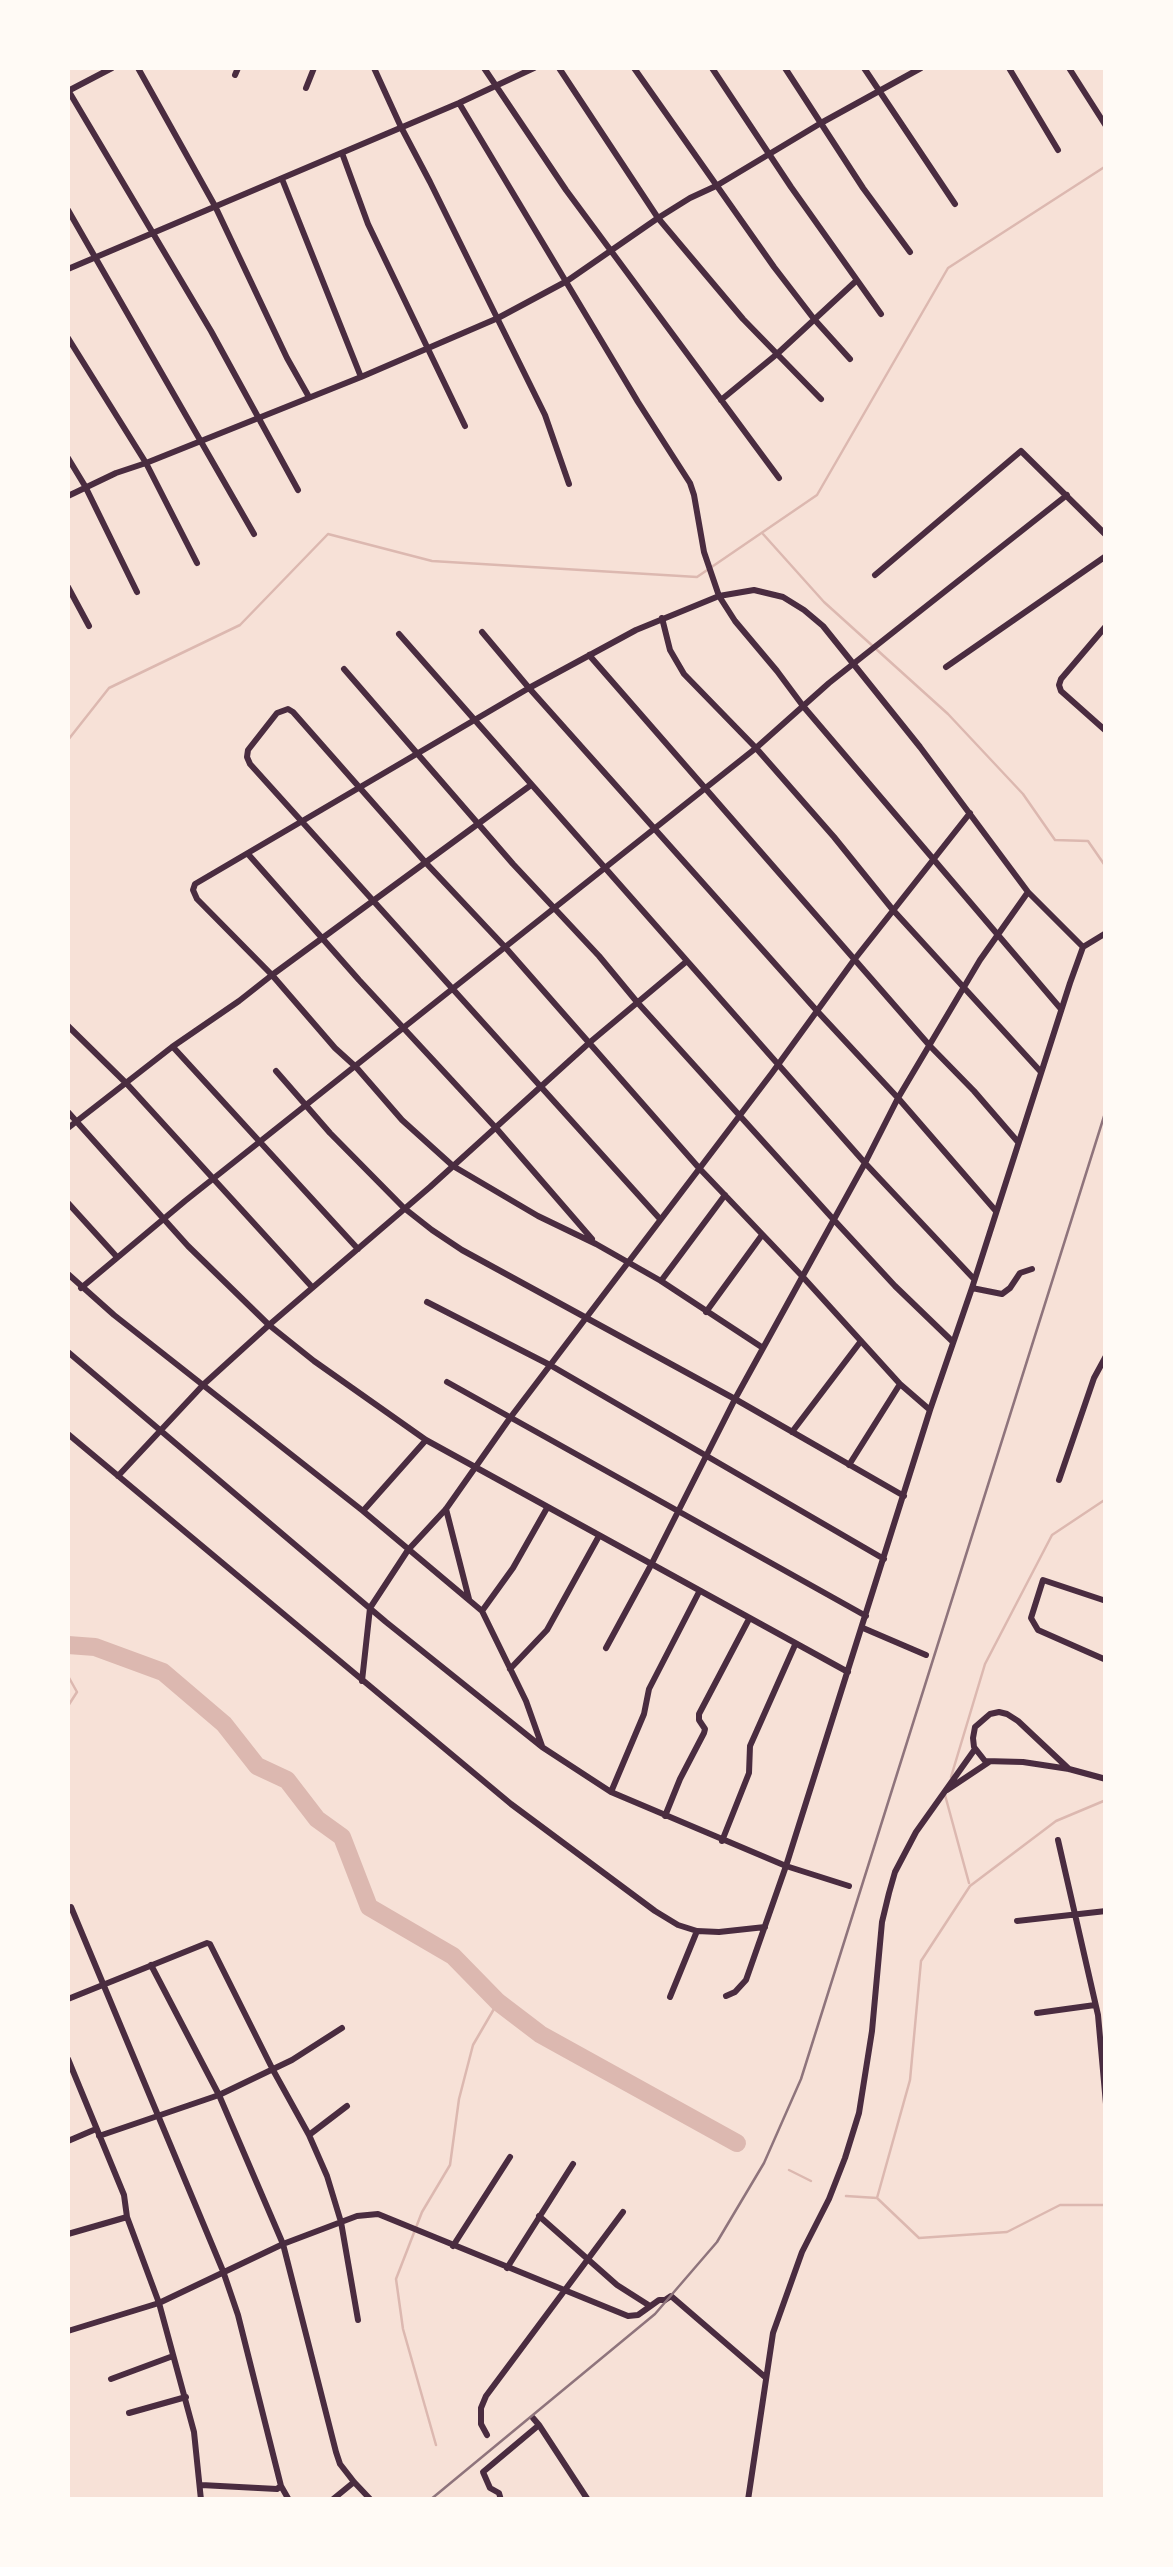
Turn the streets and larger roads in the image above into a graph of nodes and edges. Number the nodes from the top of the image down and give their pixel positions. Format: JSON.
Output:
{"nodes":[{"id":1,"x":112,"y":68,"type":"edge"},
{"id":2,"x":138,"y":68,"type":"edge"},
{"id":3,"x":314,"y":68,"type":"edge"},
{"id":4,"x":374,"y":68,"type":"edge"},
{"id":5,"x":484,"y":68,"type":"edge"},
{"id":6,"x":534,"y":68,"type":"edge"},
{"id":7,"x":559,"y":68,"type":"edge"},
{"id":8,"x":634,"y":68,"type":"edge"},
{"id":9,"x":712,"y":68,"type":"edge"},
{"id":10,"x":785,"y":68,"type":"edge"},
{"id":11,"x":864,"y":68,"type":"edge"},
{"id":12,"x":921,"y":68,"type":"edge"},
{"id":13,"x":1009,"y":68,"type":"edge"},
{"id":14,"x":1069,"y":68,"type":"edge"},
{"id":15,"x":496,"y":85,"type":"junction"},
{"id":16,"x":306,"y":88,"type":"dead end"},
{"id":17,"x":68,"y":90,"type":"edge"},
{"id":18,"x":879,"y":90,"type":"junction"},
{"id":19,"x":459,"y":103,"type":"junction"},
{"id":20,"x":821,"y":123,"type":"junction"},
{"id":21,"x":1106,"y":126,"type":"edge"},
{"id":22,"x":401,"y":127,"type":"junction"},
{"id":23,"x":1050,"y":142,"type":"dead end"},
{"id":24,"x":342,"y":153,"type":"junction"},
{"id":25,"x":769,"y":154,"type":"junction"},
{"id":26,"x":282,"y":180,"type":"junction"},
{"id":27,"x":716,"y":186,"type":"junction"},
{"id":28,"x":955,"y":204,"type":"dead end"},
{"id":29,"x":215,"y":206,"type":"junction"},
{"id":30,"x":68,"y":210,"type":"edge"},
{"id":31,"x":658,"y":218,"type":"junction"},
{"id":32,"x":151,"y":232,"type":"junction"},
{"id":33,"x":612,"y":250,"type":"junction"},
{"id":34,"x":910,"y":252,"type":"dead end"},
{"id":35,"x":96,"y":257,"type":"junction"},
{"id":36,"x":68,"y":269,"type":"edge"},
{"id":37,"x":567,"y":281,"type":"junction"},
{"id":38,"x":856,"y":281,"type":"junction"},
{"id":39,"x":881,"y":314,"type":"dead end"},
{"id":40,"x":498,"y":318,"type":"junction"},
{"id":41,"x":814,"y":319,"type":"junction"},
{"id":42,"x":68,"y":338,"type":"edge"},
{"id":43,"x":427,"y":348,"type":"junction"},
{"id":44,"x":777,"y":354,"type":"junction"},
{"id":45,"x":850,"y":359,"type":"dead end"},
{"id":46,"x":361,"y":377,"type":"junction"},
{"id":47,"x":309,"y":398,"type":"junction"},
{"id":48,"x":821,"y":399,"type":"dead end"},
{"id":49,"x":721,"y":400,"type":"junction"},
{"id":50,"x":260,"y":416,"type":"junction"},
{"id":51,"x":466,"y":426,"type":"dead end"},
{"id":52,"x":200,"y":440,"type":"junction"},
{"id":53,"x":68,"y":458,"type":"edge"},
{"id":54,"x":146,"y":463,"type":"junction"},
{"id":55,"x":780,"y":478,"type":"dead end"},
{"id":56,"x":570,"y":484,"type":"dead end"},
{"id":57,"x":85,"y":486,"type":"junction"},
{"id":58,"x":298,"y":490,"type":"dead end"},
{"id":59,"x":1067,"y":495,"type":"junction"},
{"id":60,"x":68,"y":496,"type":"edge"},
{"id":61,"x":254,"y":534,"type":"dead end"},
{"id":62,"x":1106,"y":535,"type":"edge"},
{"id":63,"x":1106,"y":556,"type":"edge"},
{"id":64,"x":197,"y":563,"type":"dead end"},
{"id":65,"x":875,"y":575,"type":"dead end"},
{"id":66,"x":68,"y":586,"type":"edge"},
{"id":67,"x":138,"y":592,"type":"dead end"},
{"id":68,"x":719,"y":596,"type":"junction"},
{"id":69,"x":662,"y":618,"type":"junction"},
{"id":70,"x":89,"y":626,"type":"dead end"},
{"id":71,"x":1106,"y":626,"type":"edge"},
{"id":72,"x":482,"y":632,"type":"dead end"},
{"id":73,"x":399,"y":634,"type":"dead end"},
{"id":74,"x":589,"y":655,"type":"junction"},
{"id":75,"x":854,"y":665,"type":"junction"},
{"id":76,"x":946,"y":667,"type":"dead end"},
{"id":77,"x":344,"y":669,"type":"dead end"},
{"id":78,"x":530,"y":688,"type":"junction"},
{"id":79,"x":802,"y":706,"type":"junction"},
{"id":80,"x":475,"y":720,"type":"junction"},
{"id":81,"x":1106,"y":731,"type":"edge"},
{"id":82,"x":756,"y":748,"type":"junction"},
{"id":83,"x":418,"y":753,"type":"junction"},
{"id":84,"x":532,"y":785,"type":"junction"},
{"id":85,"x":705,"y":787,"type":"junction"},
{"id":86,"x":360,"y":788,"type":"junction"},
{"id":87,"x":970,"y":813,"type":"junction"},
{"id":88,"x":302,"y":823,"type":"junction"},
{"id":89,"x":479,"y":824,"type":"junction"},
{"id":90,"x":655,"y":828,"type":"junction"},
{"id":91,"x":248,"y":854,"type":"junction"},
{"id":92,"x":934,"y":861,"type":"junction"},
{"id":93,"x":426,"y":863,"type":"junction"},
{"id":94,"x":606,"y":867,"type":"junction"},
{"id":95,"x":1028,"y":892,"type":"junction"},
{"id":96,"x":375,"y":901,"type":"junction"},
{"id":97,"x":554,"y":908,"type":"junction"},
{"id":98,"x":893,"y":910,"type":"junction"},
{"id":99,"x":1106,"y":933,"type":"edge"},
{"id":100,"x":997,"y":934,"type":"junction"},
{"id":101,"x":322,"y":938,"type":"junction"},
{"id":102,"x":504,"y":946,"type":"junction"},
{"id":103,"x":1083,"y":947,"type":"junction"},
{"id":104,"x":854,"y":960,"type":"junction"},
{"id":105,"x":688,"y":961,"type":"junction"},
{"id":106,"x":272,"y":975,"type":"junction"},
{"id":107,"x":964,"y":987,"type":"junction"},
{"id":108,"x":453,"y":989,"type":"junction"},
{"id":109,"x":637,"y":1002,"type":"junction"},
{"id":110,"x":1061,"y":1008,"type":"junction"},
{"id":111,"x":818,"y":1012,"type":"junction"},
{"id":112,"x":68,"y":1026,"type":"edge"},
{"id":113,"x":404,"y":1028,"type":"junction"},
{"id":114,"x":590,"y":1043,"type":"junction"},
{"id":115,"x":930,"y":1046,"type":"junction"},
{"id":116,"x":172,"y":1047,"type":"junction"},
{"id":117,"x":779,"y":1063,"type":"junction"},
{"id":118,"x":356,"y":1067,"type":"junction"},
{"id":119,"x":276,"y":1071,"type":"dead end"},
{"id":120,"x":1040,"y":1072,"type":"junction"},
{"id":121,"x":126,"y":1084,"type":"junction"},
{"id":122,"x":542,"y":1087,"type":"junction"},
{"id":123,"x":898,"y":1098,"type":"junction"},
{"id":124,"x":306,"y":1105,"type":"junction"},
{"id":125,"x":68,"y":1112,"type":"edge"},
{"id":126,"x":740,"y":1115,"type":"junction"},
{"id":127,"x":77,"y":1122,"type":"junction"},
{"id":128,"x":68,"y":1128,"type":"edge"},
{"id":129,"x":496,"y":1128,"type":"junction"},
{"id":130,"x":261,"y":1142,"type":"junction"},
{"id":131,"x":1018,"y":1142,"type":"junction"},
{"id":132,"x":865,"y":1164,"type":"junction"},
{"id":133,"x":452,"y":1166,"type":"junction"},
{"id":134,"x":699,"y":1168,"type":"junction"},
{"id":135,"x":212,"y":1180,"type":"junction"},
{"id":136,"x":726,"y":1195,"type":"junction"},
{"id":137,"x":68,"y":1202,"type":"edge"},
{"id":138,"x":404,"y":1208,"type":"junction"},
{"id":139,"x":996,"y":1211,"type":"junction"},
{"id":140,"x":164,"y":1219,"type":"junction"},
{"id":141,"x":660,"y":1219,"type":"junction"},
{"id":142,"x":834,"y":1220,"type":"junction"},
{"id":143,"x":762,"y":1235,"type":"junction"},
{"id":144,"x":596,"y":1244,"type":"junction"},
{"id":145,"x":358,"y":1249,"type":"junction"},
{"id":146,"x":116,"y":1257,"type":"junction"},
{"id":147,"x":627,"y":1262,"type":"junction"},
{"id":148,"x":1032,"y":1269,"type":"dead end"},
{"id":149,"x":68,"y":1274,"type":"edge"},
{"id":150,"x":802,"y":1276,"type":"junction"},
{"id":151,"x":661,"y":1281,"type":"junction"},
{"id":152,"x":973,"y":1284,"type":"junction"},
{"id":153,"x":312,"y":1287,"type":"junction"},
{"id":154,"x":81,"y":1288,"type":"junction"},
{"id":155,"x":428,"y":1302,"type":"dead end"},
{"id":156,"x":706,"y":1312,"type":"junction"},
{"id":157,"x":586,"y":1318,"type":"junction"},
{"id":158,"x":269,"y":1325,"type":"junction"},
{"id":159,"x":862,"y":1341,"type":"junction"},
{"id":160,"x":953,"y":1342,"type":"junction"},
{"id":161,"x":763,"y":1348,"type":"junction"},
{"id":162,"x":68,"y":1352,"type":"edge"},
{"id":163,"x":1106,"y":1356,"type":"edge"},
{"id":164,"x":550,"y":1366,"type":"junction"},
{"id":165,"x":448,"y":1382,"type":"dead end"},
{"id":166,"x":204,"y":1384,"type":"junction"},
{"id":167,"x":900,"y":1384,"type":"junction"},
{"id":168,"x":735,"y":1399,"type":"junction"},
{"id":169,"x":930,"y":1410,"type":"junction"},
{"id":170,"x":510,"y":1418,"type":"junction"},
{"id":171,"x":158,"y":1430,"type":"junction"},
{"id":172,"x":792,"y":1432,"type":"junction"},
{"id":173,"x":68,"y":1434,"type":"edge"},
{"id":174,"x":426,"y":1440,"type":"junction"},
{"id":175,"x":706,"y":1455,"type":"junction"},
{"id":176,"x":850,"y":1465,"type":"junction"},
{"id":177,"x":475,"y":1467,"type":"junction"},
{"id":178,"x":118,"y":1476,"type":"junction"},
{"id":179,"x":1059,"y":1480,"type":"dead end"},
{"id":180,"x":904,"y":1496,"type":"junction"},
{"id":181,"x":547,"y":1508,"type":"junction"},
{"id":182,"x":446,"y":1509,"type":"junction"},
{"id":183,"x":678,"y":1510,"type":"junction"},
{"id":184,"x":363,"y":1511,"type":"junction"},
{"id":185,"x":599,"y":1536,"type":"junction"},
{"id":186,"x":408,"y":1550,"type":"junction"},
{"id":187,"x":884,"y":1560,"type":"junction"},
{"id":188,"x":651,"y":1565,"type":"junction"},
{"id":189,"x":699,"y":1592,"type":"junction"},
{"id":190,"x":469,"y":1600,"type":"junction"},
{"id":191,"x":1106,"y":1601,"type":"edge"},
{"id":192,"x":370,"y":1608,"type":"junction"},
{"id":193,"x":482,"y":1611,"type":"junction"},
{"id":194,"x":866,"y":1616,"type":"junction"},
{"id":195,"x":749,"y":1619,"type":"junction"},
{"id":196,"x":863,"y":1628,"type":"junction"},
{"id":197,"x":796,"y":1644,"type":"junction"},
{"id":198,"x":606,"y":1648,"type":"dead end"},
{"id":199,"x":926,"y":1655,"type":"dead end"},
{"id":200,"x":1106,"y":1660,"type":"edge"},
{"id":201,"x":510,"y":1669,"type":"junction"},
{"id":202,"x":848,"y":1672,"type":"junction"},
{"id":203,"x":362,"y":1681,"type":"junction"},
{"id":204,"x":542,"y":1747,"type":"junction"},
{"id":205,"x":975,"y":1749,"type":"junction"},
{"id":206,"x":989,"y":1762,"type":"junction"},
{"id":207,"x":1069,"y":1769,"type":"junction"},
{"id":208,"x":1106,"y":1779,"type":"edge"},
{"id":209,"x":611,"y":1792,"type":"junction"},
{"id":210,"x":942,"y":1794,"type":"junction"},
{"id":211,"x":666,"y":1816,"type":"junction"},
{"id":212,"x":1058,"y":1840,"type":"dead end"},
{"id":213,"x":722,"y":1841,"type":"junction"},
{"id":214,"x":786,"y":1866,"type":"junction"},
{"id":215,"x":849,"y":1886,"type":"dead end"},
{"id":216,"x":72,"y":1907,"type":"dead end"},
{"id":217,"x":1106,"y":1911,"type":"edge"},
{"id":218,"x":1074,"y":1914,"type":"junction"},
{"id":219,"x":1016,"y":1921,"type":"dead end"},
{"id":220,"x":766,"y":1927,"type":"junction"},
{"id":221,"x":697,"y":1932,"type":"junction"},
{"id":222,"x":152,"y":1965,"type":"junction"},
{"id":223,"x":103,"y":1984,"type":"junction"},
{"id":224,"x":726,"y":1996,"type":"dead end"},
{"id":225,"x":670,"y":1997,"type":"dead end"},
{"id":226,"x":68,"y":1999,"type":"edge"},
{"id":227,"x":1095,"y":2005,"type":"junction"},
{"id":228,"x":1037,"y":2013,"type":"dead end"},
{"id":229,"x":1102,"y":2015,"type":"edge"},
{"id":230,"x":342,"y":2028,"type":"dead end"},
{"id":231,"x":68,"y":2060,"type":"edge"},
{"id":232,"x":70,"y":2069,"type":"edge"},
{"id":233,"x":273,"y":2070,"type":"junction"},
{"id":234,"x":220,"y":2095,"type":"junction"},
{"id":235,"x":1106,"y":2104,"type":"edge"},
{"id":236,"x":347,"y":2106,"type":"dead end"},
{"id":237,"x":160,"y":2116,"type":"junction"},
{"id":238,"x":97,"y":2133,"type":"junction"},
{"id":239,"x":310,"y":2135,"type":"junction"},
{"id":240,"x":68,"y":2141,"type":"edge"},
{"id":241,"x":510,"y":2157,"type":"dead end"},
{"id":242,"x":573,"y":2164,"type":"dead end"},
{"id":243,"x":623,"y":2212,"type":"dead end"},
{"id":244,"x":539,"y":2216,"type":"junction"},
{"id":245,"x":128,"y":2217,"type":"junction"},
{"id":246,"x":341,"y":2222,"type":"junction"},
{"id":247,"x":68,"y":2234,"type":"edge"},
{"id":248,"x":283,"y":2244,"type":"junction"},
{"id":249,"x":452,"y":2246,"type":"junction"},
{"id":250,"x":588,"y":2259,"type":"junction"},
{"id":251,"x":507,"y":2268,"type":"junction"},
{"id":252,"x":223,"y":2271,"type":"junction"},
{"id":253,"x":565,"y":2291,"type":"junction"},
{"id":254,"x":159,"y":2304,"type":"junction"},
{"id":255,"x":650,"y":2306,"type":"junction"},
{"id":256,"x":358,"y":2320,"type":"dead end"},
{"id":257,"x":68,"y":2330,"type":"edge"},
{"id":258,"x":174,"y":2356,"type":"junction"},
{"id":259,"x":766,"y":2377,"type":"junction"},
{"id":260,"x":111,"y":2379,"type":"dead end"},
{"id":261,"x":186,"y":2398,"type":"junction"},
{"id":262,"x":129,"y":2413,"type":"dead end"},
{"id":263,"x":487,"y":2435,"type":"dead end"},
{"id":264,"x":354,"y":2482,"type":"junction"},
{"id":265,"x":201,"y":2485,"type":"junction"},
{"id":266,"x":282,"y":2486,"type":"junction"},
{"id":267,"x":201,"y":2500,"type":"edge"},
{"id":268,"x":289,"y":2500,"type":"edge"},
{"id":269,"x":332,"y":2500,"type":"edge"},
{"id":270,"x":371,"y":2500,"type":"edge"},
{"id":271,"x":501,"y":2500,"type":"edge"},
{"id":272,"x":588,"y":2500,"type":"edge"},
{"id":273,"x":748,"y":2500,"type":"edge"}],
"edges":[{"from":1,"to":17,"type":"street"},
{"from":2,"to":29,"type":"street"},
{"from":3,"to":16,"type":"street"},
{"from":4,"to":22,"type":"street"},
{"from":5,"to":15,"type":"street"},
{"from":6,"to":15,"type":"street"},
{"from":7,"to":31,"type":"street"},
{"from":8,"to":27,"type":"street"},
{"from":9,"to":25,"type":"street"},
{"from":10,"to":20,"type":"street"},
{"from":11,"to":18,"type":"street"},
{"from":12,"to":18,"type":"street"},
{"from":13,"to":23,"type":"street"},
{"from":14,"to":21,"type":"street"},
{"from":15,"to":19,"type":"street"},
{"from":15,"to":33,"type":"street"},
{"from":17,"to":32,"type":"street"},
{"from":18,"to":20,"type":"street"},
{"from":18,"to":28,"type":"street"},
{"from":19,"to":22,"type":"street"},
{"from":19,"to":37,"type":"street"},
{"from":20,"to":25,"type":"street"},
{"from":20,"to":34,"type":"street"},
{"from":22,"to":24,"type":"street"},
{"from":22,"to":40,"type":"street"},
{"from":24,"to":26,"type":"street"},
{"from":24,"to":43,"type":"street"},
{"from":25,"to":27,"type":"street"},
{"from":25,"to":38,"type":"street"},
{"from":26,"to":29,"type":"street"},
{"from":26,"to":46,"type":"street"},
{"from":27,"to":31,"type":"street"},
{"from":27,"to":41,"type":"street"},
{"from":29,"to":32,"type":"street"},
{"from":29,"to":47,"type":"street"},
{"from":30,"to":35,"type":"street"},
{"from":31,"to":33,"type":"street"},
{"from":31,"to":44,"type":"street"},
{"from":32,"to":35,"type":"street"},
{"from":32,"to":50,"type":"street"},
{"from":33,"to":37,"type":"street"},
{"from":33,"to":49,"type":"street"},
{"from":35,"to":36,"type":"street"},
{"from":35,"to":52,"type":"street"},
{"from":37,"to":40,"type":"street"},
{"from":37,"to":68,"type":"street"},
{"from":38,"to":39,"type":"street"},
{"from":38,"to":41,"type":"street"},
{"from":40,"to":43,"type":"street"},
{"from":40,"to":56,"type":"street"},
{"from":41,"to":44,"type":"street"},
{"from":41,"to":45,"type":"street"},
{"from":42,"to":54,"type":"street"},
{"from":43,"to":46,"type":"street"},
{"from":43,"to":51,"type":"street"},
{"from":44,"to":48,"type":"street"},
{"from":44,"to":49,"type":"street"},
{"from":46,"to":47,"type":"street"},
{"from":47,"to":50,"type":"street"},
{"from":49,"to":55,"type":"street"},
{"from":50,"to":52,"type":"street"},
{"from":50,"to":58,"type":"street"},
{"from":52,"to":54,"type":"street"},
{"from":52,"to":61,"type":"street"},
{"from":53,"to":57,"type":"street"},
{"from":54,"to":57,"type":"street"},
{"from":54,"to":64,"type":"street"},
{"from":57,"to":60,"type":"street"},
{"from":57,"to":67,"type":"street"},
{"from":59,"to":62,"type":"street"},
{"from":59,"to":65,"type":"street"},
{"from":59,"to":75,"type":"street"},
{"from":63,"to":76,"type":"street"},
{"from":66,"to":70,"type":"street"},
{"from":68,"to":69,"type":"street"},
{"from":68,"to":75,"type":"street"},
{"from":68,"to":79,"type":"street"},
{"from":69,"to":74,"type":"street"},
{"from":69,"to":82,"type":"street"},
{"from":71,"to":81,"type":"street"},
{"from":72,"to":78,"type":"street"},
{"from":73,"to":80,"type":"street"},
{"from":74,"to":78,"type":"street"},
{"from":74,"to":85,"type":"street"},
{"from":75,"to":79,"type":"street"},
{"from":75,"to":87,"type":"street"},
{"from":77,"to":83,"type":"street"},
{"from":78,"to":80,"type":"street"},
{"from":78,"to":90,"type":"street"},
{"from":79,"to":82,"type":"street"},
{"from":79,"to":92,"type":"street"},
{"from":80,"to":83,"type":"street"},
{"from":80,"to":84,"type":"street"},
{"from":82,"to":85,"type":"street"},
{"from":82,"to":98,"type":"street"},
{"from":83,"to":86,"type":"street"},
{"from":83,"to":89,"type":"street"},
{"from":84,"to":89,"type":"street"},
{"from":84,"to":94,"type":"street"},
{"from":85,"to":90,"type":"street"},
{"from":85,"to":104,"type":"street"},
{"from":86,"to":88,"type":"street"},
{"from":86,"to":88,"type":"street"},
{"from":86,"to":93,"type":"street"},
{"from":87,"to":92,"type":"street"},
{"from":87,"to":95,"type":"street"},
{"from":88,"to":91,"type":"street"},
{"from":88,"to":96,"type":"street"},
{"from":89,"to":93,"type":"street"},
{"from":89,"to":97,"type":"street"},
{"from":90,"to":94,"type":"street"},
{"from":90,"to":111,"type":"street"},
{"from":91,"to":101,"type":"street"},
{"from":91,"to":106,"type":"street"},
{"from":92,"to":98,"type":"street"},
{"from":92,"to":100,"type":"street"},
{"from":93,"to":96,"type":"street"},
{"from":93,"to":102,"type":"street"},
{"from":94,"to":97,"type":"street"},
{"from":94,"to":105,"type":"street"},
{"from":95,"to":100,"type":"street"},
{"from":95,"to":103,"type":"street"},
{"from":96,"to":101,"type":"street"},
{"from":96,"to":108,"type":"street"},
{"from":97,"to":102,"type":"street"},
{"from":97,"to":109,"type":"street"},
{"from":98,"to":104,"type":"street"},
{"from":98,"to":107,"type":"street"},
{"from":99,"to":103,"type":"street"},
{"from":100,"to":107,"type":"street"},
{"from":100,"to":110,"type":"street"},
{"from":101,"to":106,"type":"street"},
{"from":101,"to":113,"type":"street"},
{"from":102,"to":108,"type":"street"},
{"from":102,"to":114,"type":"street"},
{"from":103,"to":110,"type":"street"},
{"from":104,"to":111,"type":"street"},
{"from":104,"to":115,"type":"street"},
{"from":105,"to":109,"type":"street"},
{"from":105,"to":117,"type":"street"},
{"from":106,"to":116,"type":"street"},
{"from":106,"to":118,"type":"street"},
{"from":107,"to":115,"type":"street"},
{"from":107,"to":120,"type":"street"},
{"from":108,"to":113,"type":"street"},
{"from":108,"to":122,"type":"street"},
{"from":109,"to":114,"type":"street"},
{"from":109,"to":126,"type":"street"},
{"from":110,"to":120,"type":"street"},
{"from":111,"to":117,"type":"street"},
{"from":111,"to":123,"type":"street"},
{"from":112,"to":121,"type":"street"},
{"from":113,"to":118,"type":"street"},
{"from":113,"to":129,"type":"street"},
{"from":114,"to":122,"type":"street"},
{"from":114,"to":134,"type":"street"},
{"from":115,"to":123,"type":"street"},
{"from":115,"to":131,"type":"street"},
{"from":116,"to":121,"type":"street"},
{"from":116,"to":130,"type":"street"},
{"from":117,"to":126,"type":"street"},
{"from":117,"to":132,"type":"street"},
{"from":118,"to":124,"type":"street"},
{"from":118,"to":133,"type":"street"},
{"from":119,"to":124,"type":"street"},
{"from":120,"to":131,"type":"street"},
{"from":121,"to":127,"type":"street"},
{"from":121,"to":135,"type":"street"},
{"from":122,"to":129,"type":"street"},
{"from":122,"to":141,"type":"street"},
{"from":123,"to":132,"type":"street"},
{"from":123,"to":139,"type":"street"},
{"from":124,"to":130,"type":"street"},
{"from":124,"to":138,"type":"street"},
{"from":125,"to":127,"type":"street"},
{"from":126,"to":134,"type":"street"},
{"from":126,"to":142,"type":"street"},
{"from":127,"to":128,"type":"street"},
{"from":127,"to":140,"type":"street"},
{"from":129,"to":133,"type":"street"},
{"from":129,"to":144,"type":"street"},
{"from":130,"to":135,"type":"street"},
{"from":130,"to":145,"type":"street"},
{"from":131,"to":139,"type":"street"},
{"from":132,"to":142,"type":"street"},
{"from":132,"to":152,"type":"street"},
{"from":133,"to":138,"type":"street"},
{"from":133,"to":144,"type":"street"},
{"from":134,"to":136,"type":"street"},
{"from":134,"to":141,"type":"street"},
{"from":135,"to":140,"type":"street"},
{"from":135,"to":153,"type":"street"},
{"from":136,"to":143,"type":"street"},
{"from":136,"to":151,"type":"street"},
{"from":137,"to":146,"type":"street"},
{"from":138,"to":145,"type":"street"},
{"from":138,"to":157,"type":"street"},
{"from":139,"to":152,"type":"street"},
{"from":140,"to":146,"type":"street"},
{"from":140,"to":158,"type":"street"},
{"from":141,"to":147,"type":"street"},
{"from":142,"to":150,"type":"street"},
{"from":142,"to":160,"type":"street"},
{"from":143,"to":150,"type":"street"},
{"from":143,"to":156,"type":"street"},
{"from":144,"to":147,"type":"street"},
{"from":145,"to":153,"type":"street"},
{"from":146,"to":154,"type":"street"},
{"from":147,"to":151,"type":"street"},
{"from":147,"to":157,"type":"street"},
{"from":148,"to":152,"type":"street"},
{"from":149,"to":154,"type":"street"},
{"from":150,"to":159,"type":"street"},
{"from":150,"to":161,"type":"street"},
{"from":151,"to":156,"type":"street"},
{"from":152,"to":160,"type":"street"},
{"from":153,"to":158,"type":"street"},
{"from":154,"to":166,"type":"street"},
{"from":155,"to":164,"type":"street"},
{"from":156,"to":161,"type":"street"},
{"from":157,"to":164,"type":"street"},
{"from":157,"to":168,"type":"street"},
{"from":158,"to":166,"type":"street"},
{"from":158,"to":174,"type":"street"},
{"from":159,"to":167,"type":"street"},
{"from":159,"to":172,"type":"street"},
{"from":160,"to":169,"type":"street"},
{"from":161,"to":168,"type":"street"},
{"from":162,"to":171,"type":"street"},
{"from":163,"to":179,"type":"street"},
{"from":164,"to":170,"type":"street"},
{"from":164,"to":175,"type":"street"},
{"from":165,"to":170,"type":"street"},
{"from":166,"to":171,"type":"street"},
{"from":166,"to":184,"type":"street"},
{"from":167,"to":169,"type":"street"},
{"from":167,"to":176,"type":"street"},
{"from":168,"to":172,"type":"street"},
{"from":168,"to":175,"type":"street"},
{"from":169,"to":180,"type":"street"},
{"from":170,"to":177,"type":"street"},
{"from":170,"to":183,"type":"street"},
{"from":171,"to":178,"type":"street"},
{"from":171,"to":192,"type":"street"},
{"from":172,"to":176,"type":"street"},
{"from":173,"to":178,"type":"street"},
{"from":174,"to":177,"type":"street"},
{"from":174,"to":184,"type":"street"},
{"from":175,"to":183,"type":"street"},
{"from":175,"to":187,"type":"street"},
{"from":176,"to":180,"type":"street"},
{"from":177,"to":181,"type":"street"},
{"from":177,"to":182,"type":"street"},
{"from":178,"to":203,"type":"street"},
{"from":180,"to":187,"type":"street"},
{"from":181,"to":185,"type":"street"},
{"from":181,"to":193,"type":"street"},
{"from":182,"to":186,"type":"street"},
{"from":182,"to":190,"type":"street"},
{"from":183,"to":188,"type":"street"},
{"from":183,"to":194,"type":"street"},
{"from":184,"to":186,"type":"street"},
{"from":185,"to":188,"type":"street"},
{"from":185,"to":201,"type":"street"},
{"from":186,"to":190,"type":"street"},
{"from":186,"to":192,"type":"street"},
{"from":187,"to":194,"type":"street"},
{"from":188,"to":189,"type":"street"},
{"from":188,"to":198,"type":"street"},
{"from":189,"to":195,"type":"street"},
{"from":189,"to":209,"type":"street"},
{"from":190,"to":193,"type":"street"},
{"from":191,"to":200,"type":"street"},
{"from":192,"to":203,"type":"street"},
{"from":192,"to":204,"type":"street"},
{"from":193,"to":201,"type":"street"},
{"from":194,"to":196,"type":"street"},
{"from":195,"to":197,"type":"street"},
{"from":195,"to":211,"type":"street"},
{"from":196,"to":199,"type":"street"},
{"from":196,"to":202,"type":"street"},
{"from":197,"to":202,"type":"street"},
{"from":197,"to":213,"type":"street"},
{"from":201,"to":204,"type":"street"},
{"from":202,"to":214,"type":"street"},
{"from":203,"to":221,"type":"street"},
{"from":204,"to":209,"type":"street"},
{"from":205,"to":206,"type":"street"},
{"from":205,"to":207,"type":"street"},
{"from":205,"to":210,"type":"street"},
{"from":206,"to":207,"type":"street"},
{"from":206,"to":210,"type":"street"},
{"from":207,"to":208,"type":"street"},
{"from":209,"to":211,"type":"street"},
{"from":210,"to":259,"type":"street"},
{"from":211,"to":213,"type":"street"},
{"from":212,"to":218,"type":"street"},
{"from":213,"to":214,"type":"street"},
{"from":214,"to":215,"type":"street"},
{"from":214,"to":220,"type":"street"},
{"from":216,"to":223,"type":"street"},
{"from":217,"to":218,"type":"street"},
{"from":218,"to":219,"type":"street"},
{"from":218,"to":227,"type":"street"},
{"from":220,"to":221,"type":"street"},
{"from":220,"to":224,"type":"street"},
{"from":221,"to":225,"type":"street"},
{"from":222,"to":223,"type":"street"},
{"from":222,"to":233,"type":"street"},
{"from":222,"to":234,"type":"street"},
{"from":223,"to":226,"type":"street"},
{"from":223,"to":237,"type":"street"},
{"from":227,"to":228,"type":"street"},
{"from":227,"to":229,"type":"street"},
{"from":229,"to":235,"type":"street"},
{"from":230,"to":233,"type":"street"},
{"from":231,"to":232,"type":"street"},
{"from":232,"to":238,"type":"street"},
{"from":233,"to":234,"type":"street"},
{"from":233,"to":239,"type":"street"},
{"from":234,"to":237,"type":"street"},
{"from":234,"to":248,"type":"street"},
{"from":236,"to":239,"type":"street"},
{"from":237,"to":238,"type":"street"},
{"from":237,"to":252,"type":"street"},
{"from":238,"to":240,"type":"street"},
{"from":238,"to":245,"type":"street"},
{"from":239,"to":246,"type":"street"},
{"from":241,"to":249,"type":"street"},
{"from":242,"to":244,"type":"street"},
{"from":243,"to":250,"type":"street"},
{"from":244,"to":250,"type":"street"},
{"from":244,"to":251,"type":"street"},
{"from":245,"to":247,"type":"street"},
{"from":245,"to":254,"type":"street"},
{"from":246,"to":248,"type":"street"},
{"from":246,"to":249,"type":"street"},
{"from":246,"to":256,"type":"street"},
{"from":248,"to":252,"type":"street"},
{"from":248,"to":264,"type":"street"},
{"from":249,"to":251,"type":"street"},
{"from":250,"to":253,"type":"street"},
{"from":250,"to":255,"type":"street"},
{"from":251,"to":253,"type":"street"},
{"from":252,"to":254,"type":"street"},
{"from":252,"to":266,"type":"street"},
{"from":253,"to":255,"type":"street"},
{"from":253,"to":263,"type":"street"},
{"from":254,"to":257,"type":"street"},
{"from":254,"to":258,"type":"street"},
{"from":255,"to":259,"type":"street"},
{"from":258,"to":260,"type":"street"},
{"from":258,"to":261,"type":"street"},
{"from":259,"to":273,"type":"street"},
{"from":261,"to":262,"type":"street"},
{"from":261,"to":265,"type":"street"},
{"from":264,"to":269,"type":"street"},
{"from":264,"to":270,"type":"street"},
{"from":265,"to":266,"type":"street"},
{"from":265,"to":267,"type":"street"},
{"from":266,"to":268,"type":"street"},
{"from":271,"to":272,"type":"street"}]}
